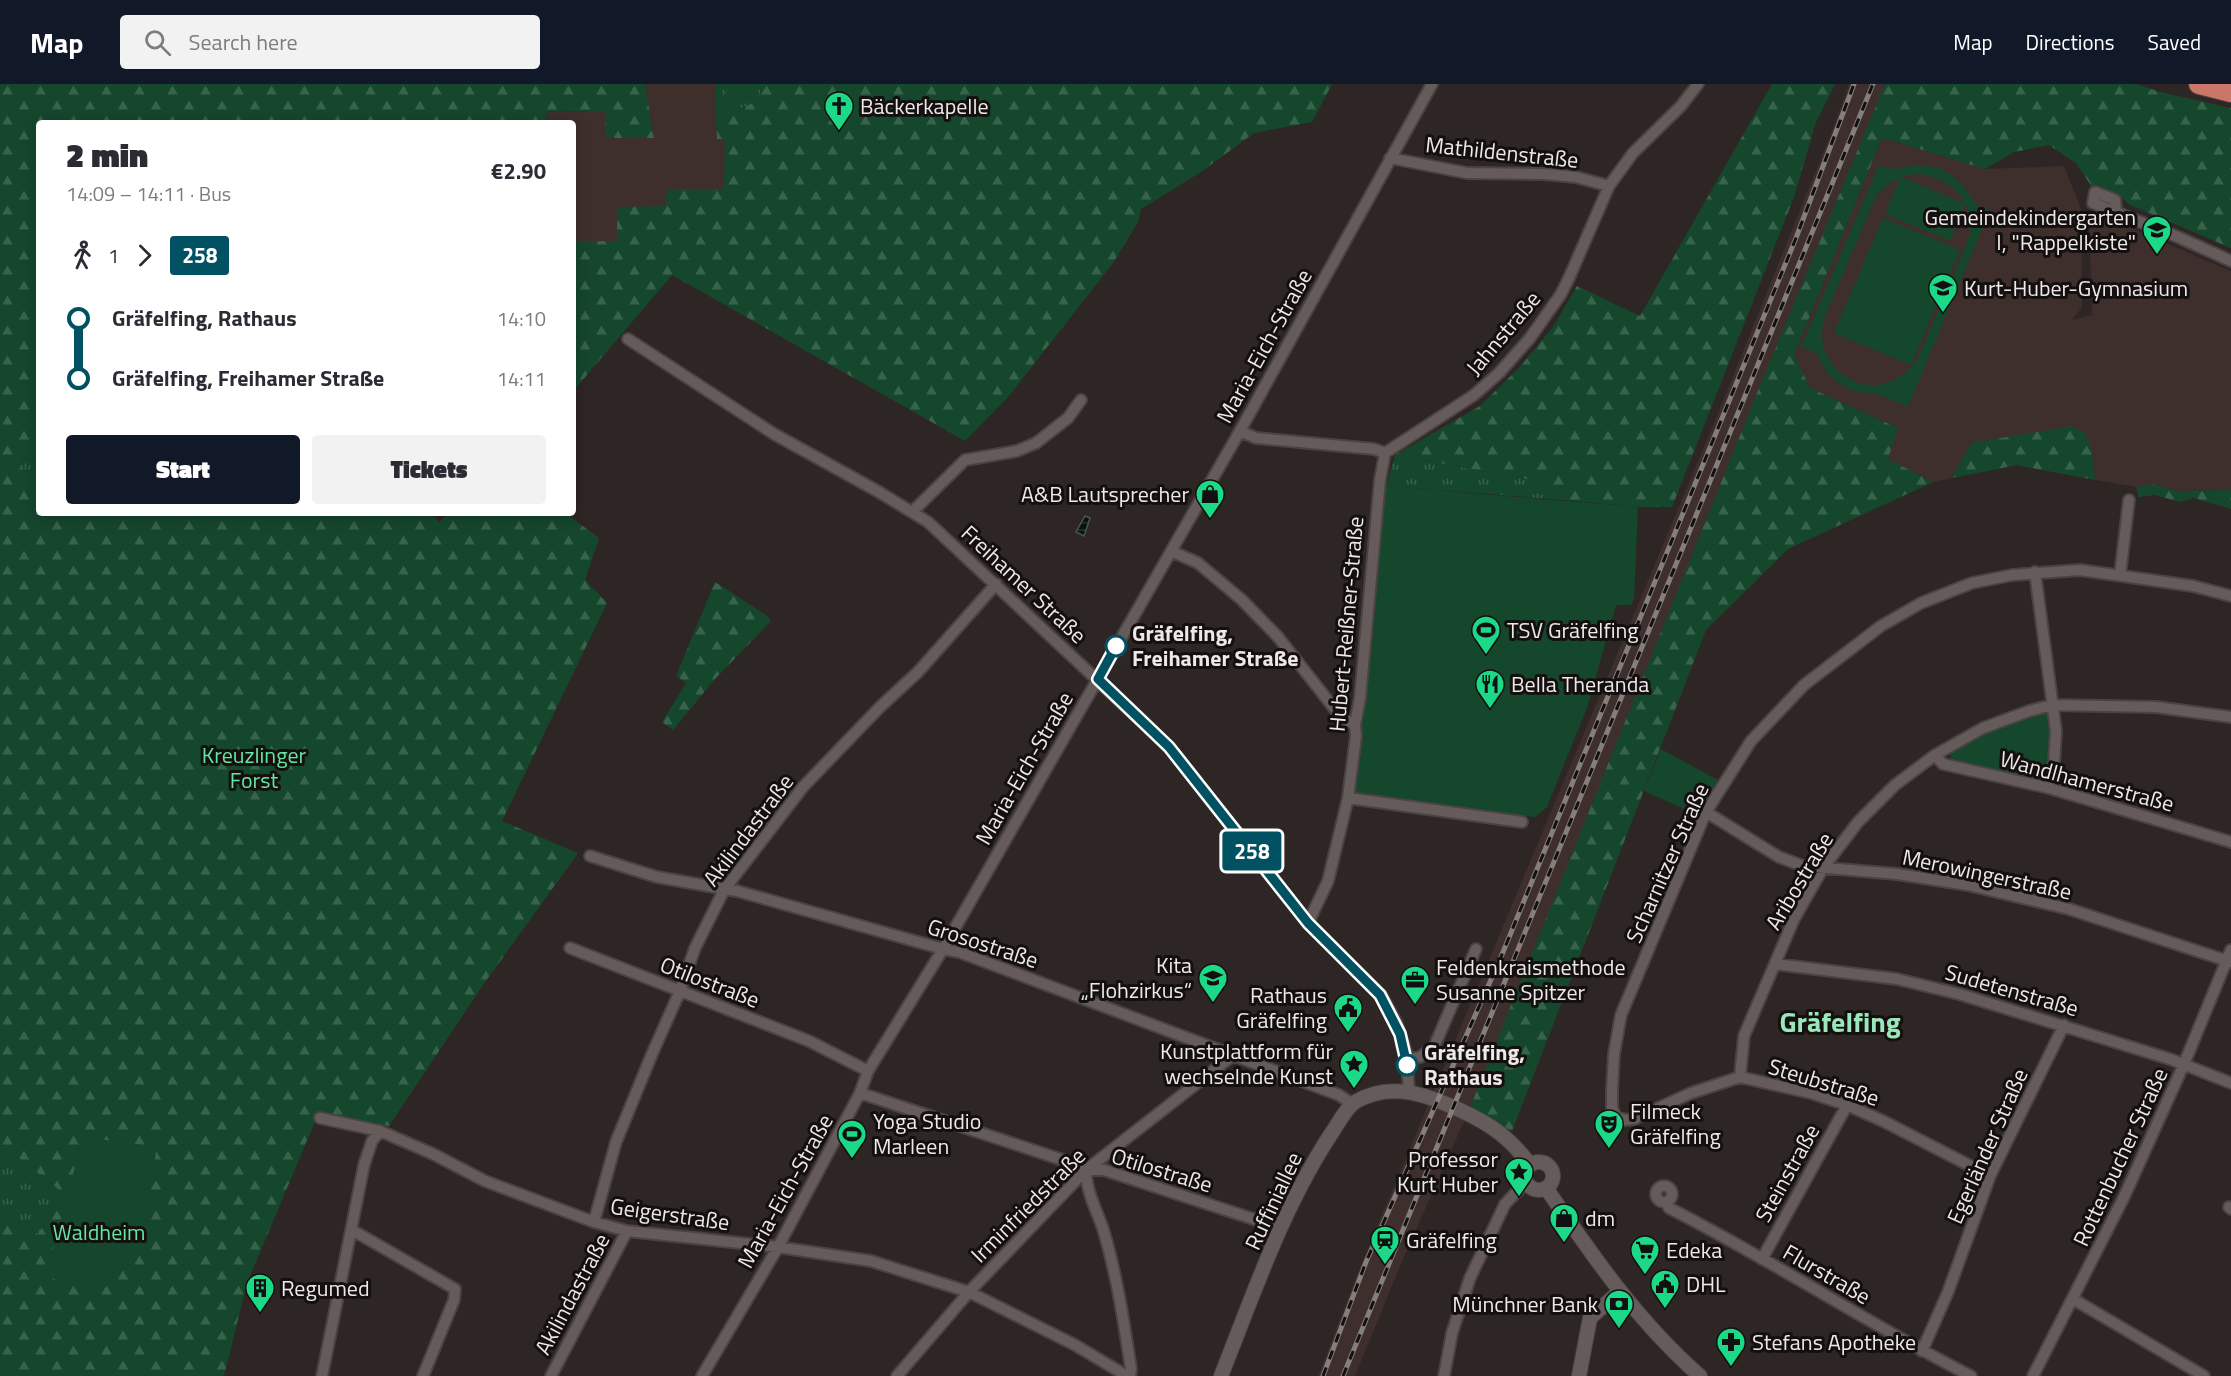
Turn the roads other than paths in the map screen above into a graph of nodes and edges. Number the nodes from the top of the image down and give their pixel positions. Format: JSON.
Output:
{"nodes":[{"id":1,"x":1432,"y":84,"type":"edge"},
{"id":2,"x":1698,"y":84,"type":"edge"},
{"id":3,"x":2199,"y":84,"type":"edge"},
{"id":4,"x":2231,"y":92,"type":"edge"},
{"id":5,"x":1390,"y":158,"type":"junction"},
{"id":6,"x":1609,"y":186,"type":"junction"},
{"id":7,"x":2116,"y":211,"type":"dead end"},
{"id":8,"x":2231,"y":261,"type":"edge"},
{"id":9,"x":628,"y":339,"type":"dead end"},
{"id":10,"x":1081,"y":400,"type":"dead end"},
{"id":11,"x":1240,"y":430,"type":"junction"},
{"id":12,"x":1385,"y":453,"type":"junction"},
{"id":13,"x":2129,"y":500,"type":"dead end"},
{"id":14,"x":912,"y":512,"type":"junction"},
{"id":15,"x":1171,"y":551,"type":"junction"},
{"id":16,"x":2035,"y":572,"type":"junction"},
{"id":17,"x":2120,"y":575,"type":"junction"},
{"id":18,"x":996,"y":584,"type":"junction"},
{"id":19,"x":2231,"y":596,"type":"edge"},
{"id":20,"x":1098,"y":679,"type":"junction"},
{"id":21,"x":2052,"y":705,"type":"junction"},
{"id":22,"x":2231,"y":717,"type":"edge"},
{"id":23,"x":1355,"y":725,"type":"junction"},
{"id":24,"x":1935,"y":755,"type":"junction"},
{"id":25,"x":2049,"y":788,"type":"junction"},
{"id":26,"x":1348,"y":798,"type":"junction"},
{"id":27,"x":1706,"y":813,"type":"junction"},
{"id":28,"x":1522,"y":822,"type":"dead end"},
{"id":29,"x":2231,"y":842,"type":"edge"},
{"id":30,"x":590,"y":856,"type":"dead end"},
{"id":31,"x":1823,"y":868,"type":"junction"},
{"id":32,"x":723,"y":890,"type":"junction"},
{"id":33,"x":1308,"y":923,"type":"junction"},
{"id":34,"x":570,"y":948,"type":"dead end"},
{"id":35,"x":943,"y":949,"type":"junction"},
{"id":36,"x":1476,"y":949,"type":"dead end"},
{"id":37,"x":2229,"y":957,"type":"edge"},
{"id":38,"x":1775,"y":964,"type":"junction"},
{"id":39,"x":680,"y":991,"type":"junction"},
{"id":40,"x":2064,"y":1025,"type":"junction"},
{"id":41,"x":1232,"y":1056,"type":"junction"},
{"id":42,"x":1407,"y":1060,"type":"junction"},
{"id":43,"x":2184,"y":1064,"type":"junction"},
{"id":44,"x":868,"y":1071,"type":"junction"},
{"id":45,"x":1740,"y":1077,"type":"junction"},
{"id":46,"x":2231,"y":1083,"type":"edge"},
{"id":47,"x":1409,"y":1091,"type":"junction"},
{"id":48,"x":860,"y":1093,"type":"junction"},
{"id":49,"x":1352,"y":1104,"type":"junction"},
{"id":50,"x":1846,"y":1105,"type":"junction"},
{"id":51,"x":1612,"y":1108,"type":"joint"},
{"id":52,"x":320,"y":1118,"type":"dead end"},
{"id":53,"x":380,"y":1131,"type":"junction"},
{"id":54,"x":1530,"y":1165,"type":"junction"},
{"id":55,"x":1086,"y":1170,"type":"junction"},
{"id":56,"x":1989,"y":1176,"type":"junction"},
{"id":57,"x":1526,"y":1182,"type":"junction"},
{"id":58,"x":1546,"y":1188,"type":"junction"},
{"id":59,"x":1666,"y":1202,"type":"dead end"},
{"id":60,"x":594,"y":1222,"type":"junction"},
{"id":61,"x":1281,"y":1228,"type":"junction"},
{"id":62,"x":352,"y":1230,"type":"junction"},
{"id":63,"x":627,"y":1231,"type":"junction"},
{"id":64,"x":778,"y":1247,"type":"junction"},
{"id":65,"x":1762,"y":1259,"type":"junction"},
{"id":66,"x":1620,"y":1291,"type":"junction"},
{"id":67,"x":969,"y":1292,"type":"junction"},
{"id":68,"x":2073,"y":1299,"type":"junction"},
{"id":69,"x":1922,"y":1351,"type":"junction"},
{"id":70,"x":322,"y":1376,"type":"edge"},
{"id":71,"x":423,"y":1376,"type":"edge"},
{"id":72,"x":551,"y":1376,"type":"edge"},
{"id":73,"x":702,"y":1376,"type":"edge"},
{"id":74,"x":897,"y":1376,"type":"edge"},
{"id":75,"x":1128,"y":1376,"type":"edge"},
{"id":76,"x":1221,"y":1376,"type":"edge"},
{"id":77,"x":1444,"y":1376,"type":"edge"},
{"id":78,"x":1579,"y":1376,"type":"edge"},
{"id":79,"x":1700,"y":1376,"type":"edge"},
{"id":80,"x":1971,"y":1376,"type":"edge"},
{"id":81,"x":2033,"y":1376,"type":"edge"},
{"id":82,"x":2204,"y":1376,"type":"edge"}],
"edges":[{"from":1,"to":5,"type":"street","name":"Maria-Eich-Straße"},
{"from":2,"to":6,"type":"street","name":"Jahnstraße"},
{"from":3,"to":4,"type":"highway"},
{"from":5,"to":6,"type":"street","name":"Mathildenstraße"},
{"from":5,"to":11,"type":"street","name":"Maria-Eich-Straße"},
{"from":6,"to":12,"type":"street","name":"Jahnstraße"},
{"from":7,"to":8,"type":"street"},
{"from":9,"to":14,"type":"street","name":"Freihamer Straße"},
{"from":10,"to":14,"type":"street"},
{"from":11,"to":12,"type":"street"},
{"from":11,"to":15,"type":"street","name":"Maria-Eich-Straße"},
{"from":12,"to":23,"type":"street","name":"Hubert-Reißner-Straße"},
{"from":13,"to":17,"type":"street"},
{"from":14,"to":18,"type":"street","name":"Freihamer Straße"},
{"from":15,"to":20,"type":"street","name":"Maria-Eich-Straße"},
{"from":15,"to":23,"type":"street"},
{"from":16,"to":17,"type":"street","name":"Scharnitzer Straße"},
{"from":16,"to":21,"type":"street"},
{"from":16,"to":27,"type":"street","name":"Scharnitzer Straße"},
{"from":17,"to":19,"type":"street","name":"Scharnitzer Straße"},
{"from":18,"to":20,"type":"street","name":"Freihamer Straße"},
{"from":18,"to":32,"type":"street","name":"Akilindastraße"},
{"from":20,"to":33,"type":"street","name":"Freihamer Straße"},
{"from":20,"to":35,"type":"street","name":"Maria-Eich-Straße"},
{"from":21,"to":22,"type":"street","name":"Aribostraße"},
{"from":21,"to":24,"type":"street","name":"Aribostraße"},
{"from":21,"to":25,"type":"street"},
{"from":23,"to":26,"type":"street","name":"Hubert-Reißner-Straße"},
{"from":24,"to":25,"type":"street","name":"Wandlhamerstraße"},
{"from":24,"to":31,"type":"street","name":"Aribostraße"},
{"from":25,"to":29,"type":"street","name":"Wandlhamerstraße"},
{"from":26,"to":28,"type":"street"},
{"from":26,"to":33,"type":"street","name":"Hubert-Reißner-Straße"},
{"from":27,"to":31,"type":"street","name":"Merowingerstraße"},
{"from":27,"to":51,"type":"street","name":"Scharnitzer Straße"},
{"from":30,"to":32,"type":"street","name":"Grosostraße"},
{"from":31,"to":37,"type":"street","name":"Merowingerstraße"},
{"from":31,"to":38,"type":"street","name":"Aribostraße"},
{"from":32,"to":35,"type":"street","name":"Grosostraße"},
{"from":32,"to":39,"type":"street","name":"Akilindastraße"},
{"from":33,"to":42,"type":"street","name":"Freihamer Straße"},
{"from":34,"to":39,"type":"street","name":"Otilostraße"},
{"from":35,"to":41,"type":"street","name":"Grosostraße"},
{"from":35,"to":44,"type":"street","name":"Maria-Eich-Straße"},
{"from":36,"to":42,"type":"street"},
{"from":37,"to":43,"type":"street","name":"Rottenbucher Straße"},
{"from":38,"to":40,"type":"street","name":"Sudetenstraße"},
{"from":38,"to":45,"type":"street","name":"Aribostraße"},
{"from":39,"to":44,"type":"street","name":"Otilostraße"},
{"from":39,"to":60,"type":"street","name":"Akilindastraße"},
{"from":40,"to":43,"type":"street","name":"Sudetenstraße"},
{"from":40,"to":56,"type":"street","name":"Egerländer Straße"},
{"from":41,"to":49,"type":"street","name":"Grosostraße"},
{"from":41,"to":55,"type":"street","name":"Irminfriedstraße"},
{"from":42,"to":47,"type":"street","name":"Freihamer Straße"},
{"from":43,"to":46,"type":"street","name":"Sudetenstraße"},
{"from":43,"to":68,"type":"street","name":"Rottenbucher Straße"},
{"from":44,"to":48,"type":"street","name":"Maria-Eich-Straße"},
{"from":45,"to":50,"type":"street","name":"Steubstraße"},
{"from":45,"to":51,"type":"street","name":"Steubstraße"},
{"from":47,"to":49,"type":"street"},
{"from":47,"to":54,"type":"street"},
{"from":48,"to":55,"type":"street","name":"Otilostraße"},
{"from":48,"to":64,"type":"street","name":"Maria-Eich-Straße"},
{"from":49,"to":61,"type":"street","name":"Ruffiniallee"},
{"from":50,"to":56,"type":"street","name":"Steubstraße"},
{"from":50,"to":65,"type":"street","name":"Steinstraße"},
{"from":52,"to":53,"type":"street","name":"Geigerstraße"},
{"from":53,"to":60,"type":"street","name":"Geigerstraße"},
{"from":53,"to":62,"type":"street"},
{"from":54,"to":57,"type":"street"},
{"from":54,"to":58,"type":"street"},
{"from":55,"to":61,"type":"street","name":"Otilostraße"},
{"from":55,"to":67,"type":"street","name":"Irminfriedstraße"},
{"from":55,"to":75,"type":"street"},
{"from":56,"to":69,"type":"street","name":"Egerländer Straße"},
{"from":57,"to":58,"type":"street"},
{"from":57,"to":77,"type":"street"},
{"from":58,"to":66,"type":"street"},
{"from":59,"to":65,"type":"street","name":"Flurstraße"},
{"from":60,"to":63,"type":"street","name":"Geigerstraße"},
{"from":61,"to":76,"type":"street","name":"Ruffiniallee"},
{"from":62,"to":70,"type":"street"},
{"from":62,"to":71,"type":"street"},
{"from":63,"to":64,"type":"street","name":"Geigerstraße"},
{"from":63,"to":72,"type":"street","name":"Akilindastraße"},
{"from":64,"to":67,"type":"street","name":"Geigerstraße"},
{"from":64,"to":73,"type":"street","name":"Maria-Eich-Straße"},
{"from":65,"to":69,"type":"street","name":"Flurstraße"},
{"from":66,"to":78,"type":"street"},
{"from":66,"to":79,"type":"street"},
{"from":67,"to":74,"type":"street","name":"Irminfriedstraße"},
{"from":67,"to":75,"type":"street","name":"Geigerstraße"},
{"from":68,"to":81,"type":"street","name":"Rottenbucher Straße"},
{"from":68,"to":82,"type":"street"},
{"from":69,"to":80,"type":"street","name":"Flurstraße"}]}
